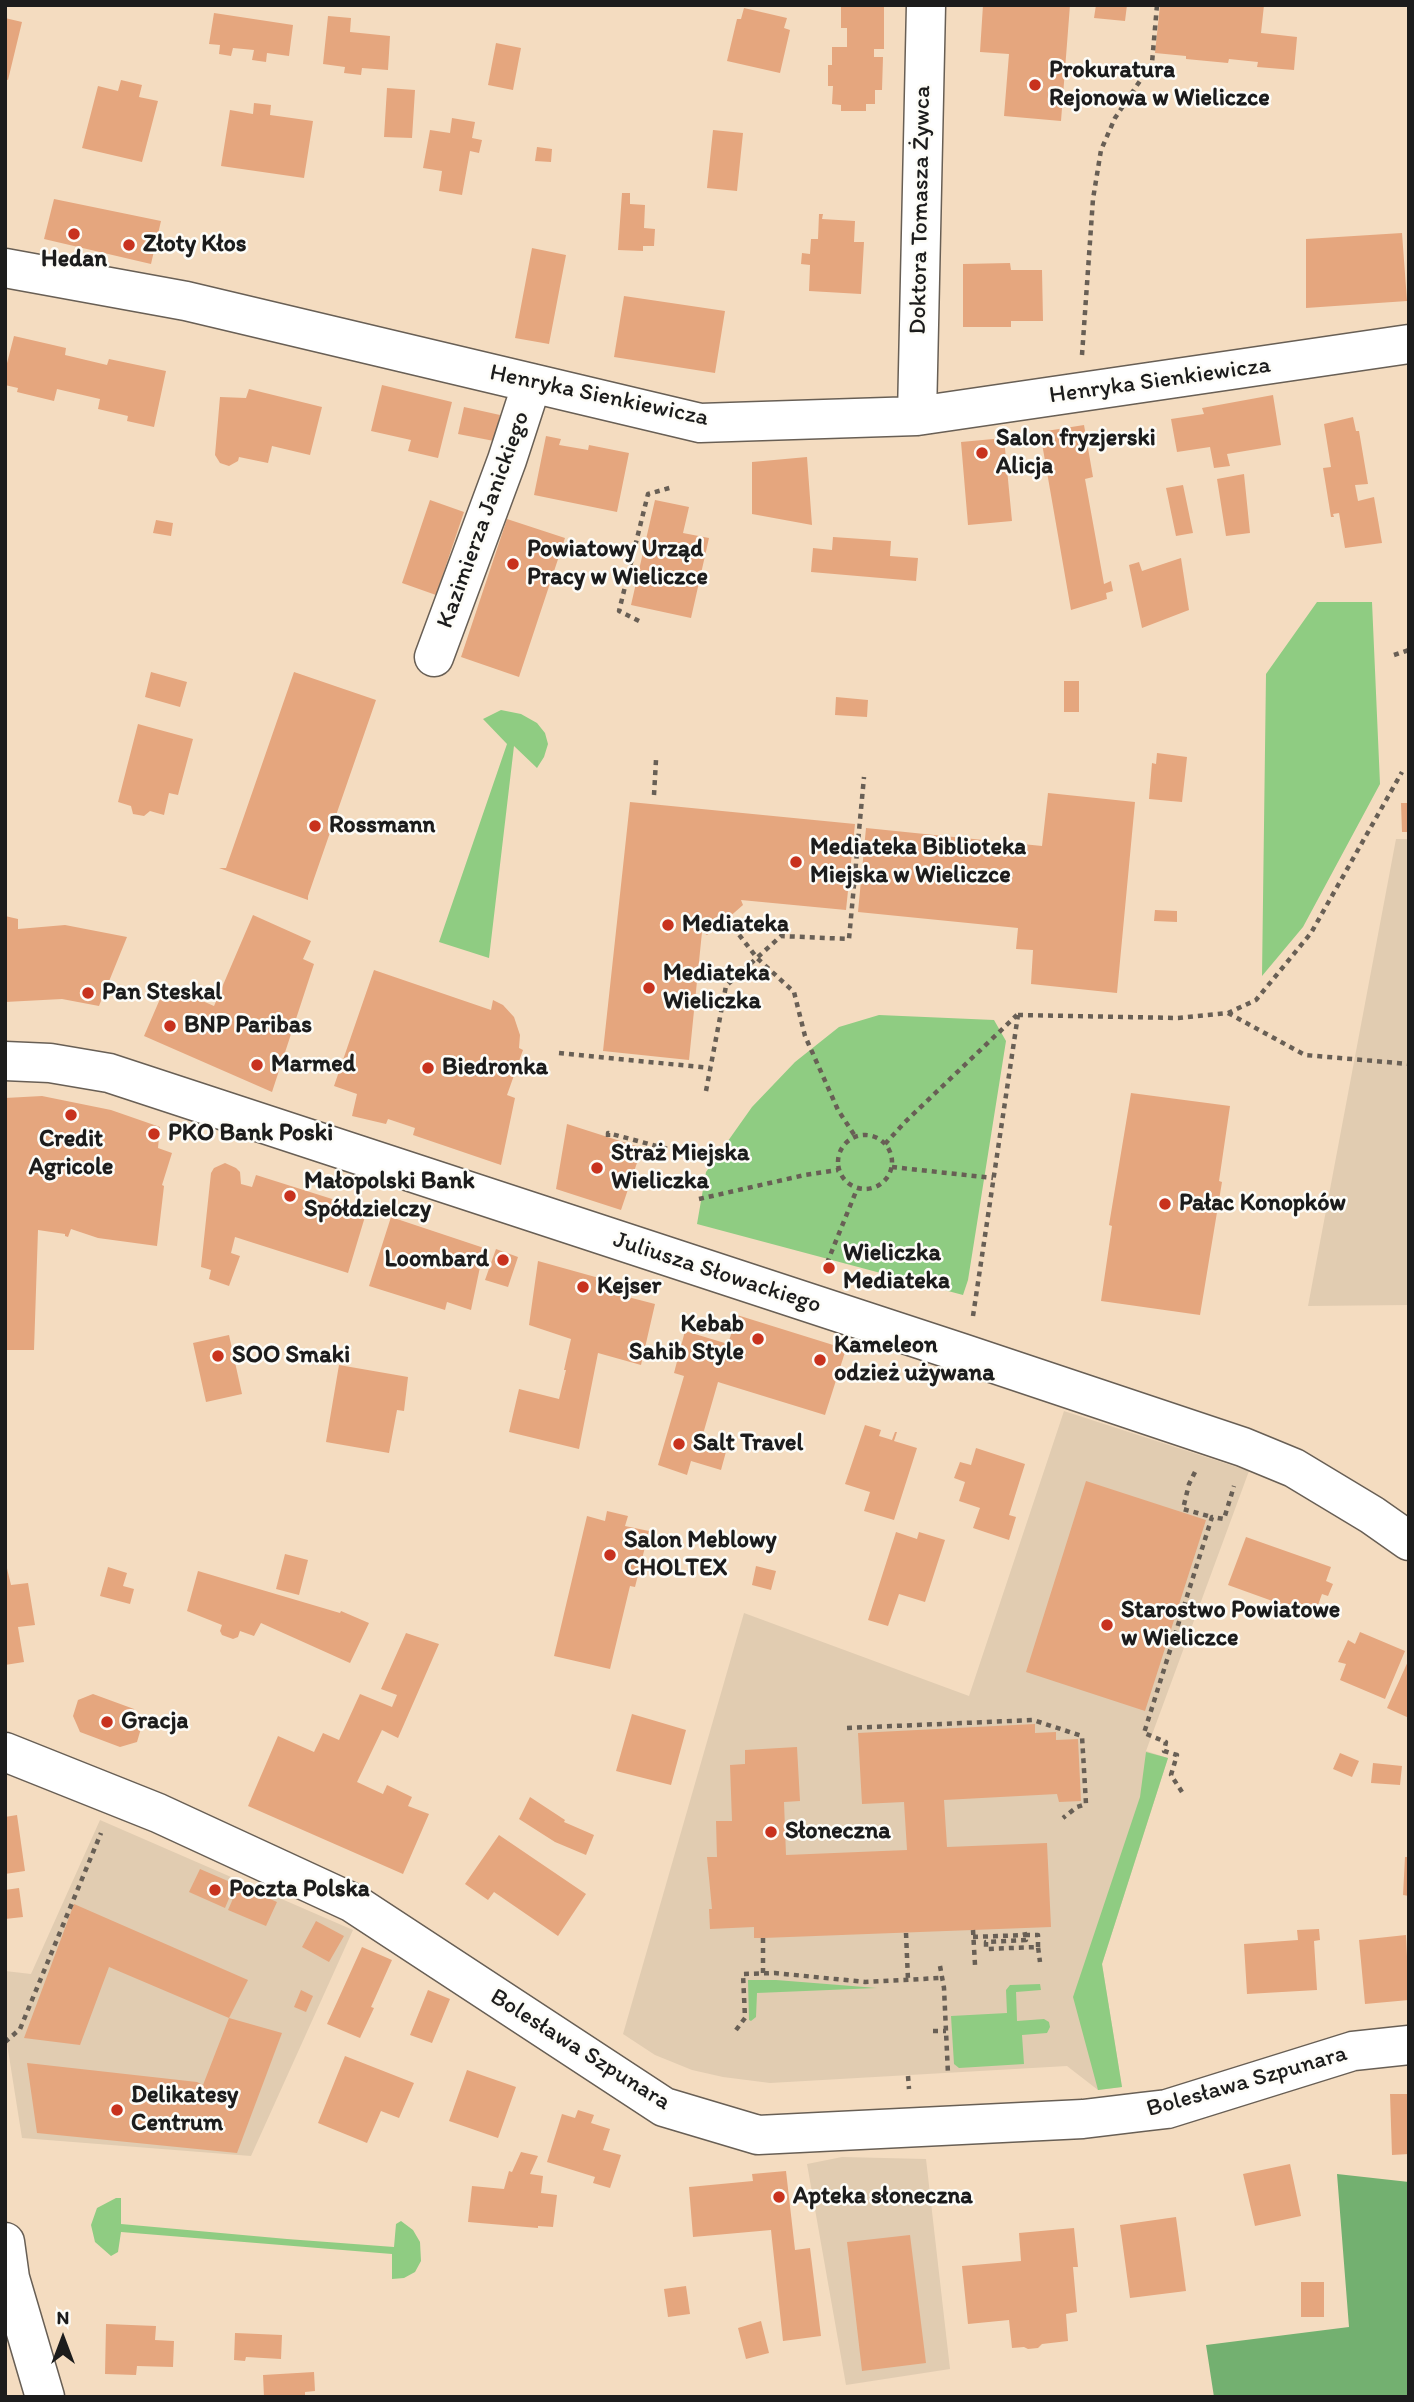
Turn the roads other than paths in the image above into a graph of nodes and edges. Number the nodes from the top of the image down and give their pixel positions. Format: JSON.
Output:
{"nodes":[{"id":1,"x":926,"y":14,"type":"edge"},
{"id":2,"x":5,"y":268,"type":"edge"},
{"id":3,"x":1409,"y":344,"type":"edge"},
{"id":4,"x":533,"y":383,"type":"junction"},
{"id":5,"x":917,"y":415,"type":"junction"},
{"id":6,"x":434,"y":657,"type":"dead end"},
{"id":7,"x":5,"y":1061,"type":"edge"},
{"id":8,"x":1409,"y":1541,"type":"edge"},
{"id":9,"x":5,"y":1752,"type":"edge"},
{"id":10,"x":1409,"y":2045,"type":"edge"},
{"id":11,"x":7,"y":2266,"type":"edge"},
{"id":12,"x":45,"y":2397,"type":"edge"}],
"edges":[{"from":1,"to":5,"type":"street","name":"Doktora Tomasza Żywca"},
{"from":2,"to":4,"type":"street","name":"Henryka Sienkiewicza"},
{"from":3,"to":5,"type":"street","name":"Henryka Sienkiewicza"},
{"from":4,"to":5,"type":"street","name":"Henryka Sienkiewicza"},
{"from":4,"to":6,"type":"street","name":"Kazimierza Janickiego"},
{"from":7,"to":8,"type":"street","name":"Juliusza Słowackiego"},
{"from":9,"to":10,"type":"street","name":"Bolesława Szpunara"},
{"from":11,"to":12,"type":"street"}]}
